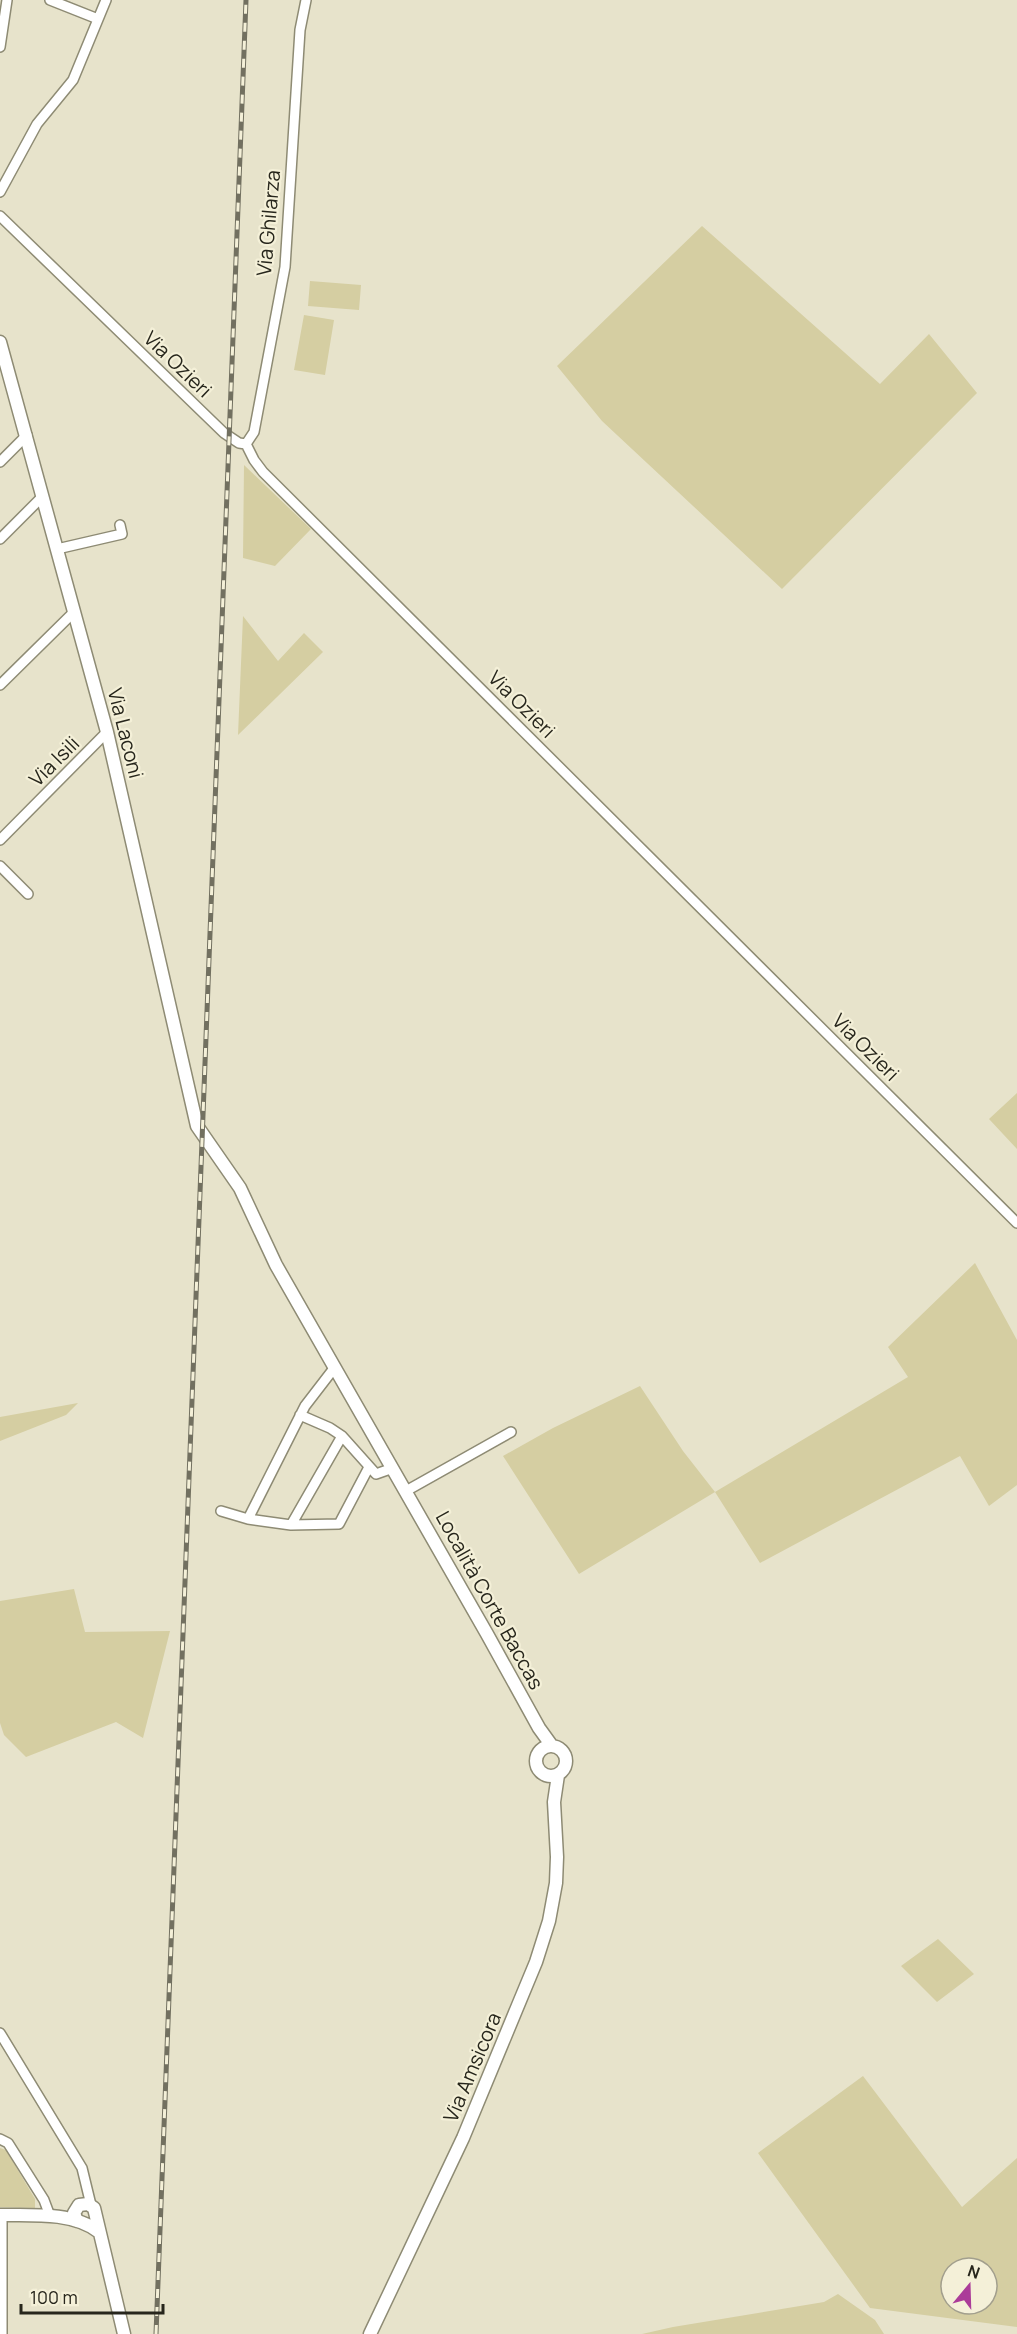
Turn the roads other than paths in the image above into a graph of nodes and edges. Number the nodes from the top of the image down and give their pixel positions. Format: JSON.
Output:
{"nodes":[{"id":1,"x":7,"y":0,"type":"edge"},
{"id":2,"x":50,"y":0,"type":"edge"},
{"id":3,"x":106,"y":0,"type":"edge"},
{"id":4,"x":306,"y":0,"type":"edge"},
{"id":5,"x":98,"y":18,"type":"junction"},
{"id":6,"x":0,"y":47,"type":"edge"},
{"id":7,"x":0,"y":192,"type":"edge"},
{"id":8,"x":0,"y":216,"type":"edge"},
{"id":9,"x":1,"y":346,"type":"edge"},
{"id":10,"x":27,"y":435,"type":"junction"},
{"id":11,"x":246,"y":444,"type":"junction"},
{"id":12,"x":0,"y":462,"type":"edge"},
{"id":13,"x":43,"y":496,"type":"junction"},
{"id":14,"x":120,"y":525,"type":"dead end"},
{"id":15,"x":0,"y":539,"type":"edge"},
{"id":16,"x":57,"y":549,"type":"junction"},
{"id":17,"x":74,"y":612,"type":"junction"},
{"id":18,"x":0,"y":685,"type":"edge"},
{"id":19,"x":107,"y":732,"type":"junction"},
{"id":20,"x":0,"y":840,"type":"edge"},
{"id":21,"x":0,"y":866,"type":"edge"},
{"id":22,"x":28,"y":894,"type":"dead end"},
{"id":23,"x":203,"y":1137,"type":"joint"},
{"id":24,"x":1017,"y":1223,"type":"edge"},
{"id":25,"x":335,"y":1366,"type":"junction"},
{"id":26,"x":300,"y":1415,"type":"junction"},
{"id":27,"x":511,"y":1432,"type":"dead end"},
{"id":28,"x":342,"y":1436,"type":"junction"},
{"id":29,"x":369,"y":1467,"type":"junction"},
{"id":30,"x":393,"y":1468,"type":"junction"},
{"id":31,"x":406,"y":1491,"type":"junction"},
{"id":32,"x":221,"y":1511,"type":"dead end"},
{"id":33,"x":248,"y":1519,"type":"junction"},
{"id":34,"x":291,"y":1525,"type":"junction"},
{"id":35,"x":547,"y":1748,"type":"junction"},
{"id":36,"x":544,"y":1775,"type":"junction"},
{"id":37,"x":558,"y":1775,"type":"junction"},
{"id":38,"x":554,"y":1802,"type":"junction"},
{"id":39,"x":0,"y":2033,"type":"edge"},
{"id":40,"x":0,"y":2139,"type":"edge"},
{"id":41,"x":85,"y":2213,"type":"junction"},
{"id":42,"x":1,"y":2215,"type":"edge"},
{"id":43,"x":53,"y":2216,"type":"junction"},
{"id":44,"x":1,"y":2319,"type":"edge"},
{"id":45,"x":2,"y":2334,"type":"edge"},
{"id":46,"x":124,"y":2334,"type":"edge"},
{"id":47,"x":370,"y":2334,"type":"edge"}],
"edges":[{"from":1,"to":6,"type":"street"},
{"from":2,"to":5,"type":"street"},
{"from":3,"to":5,"type":"street"},
{"from":4,"to":11,"type":"street","name":"Via Ghilarza"},
{"from":5,"to":7,"type":"street"},
{"from":8,"to":11,"type":"street","name":"Via Ozieri"},
{"from":9,"to":10,"type":"street","name":"Via Laconi"},
{"from":10,"to":12,"type":"street"},
{"from":10,"to":13,"type":"street","name":"Via Laconi"},
{"from":11,"to":24,"type":"street","name":"Via Ozieri"},
{"from":13,"to":15,"type":"street"},
{"from":13,"to":16,"type":"street","name":"Via Laconi"},
{"from":14,"to":16,"type":"street"},
{"from":16,"to":17,"type":"street","name":"Via Laconi"},
{"from":17,"to":18,"type":"street"},
{"from":17,"to":19,"type":"street","name":"Via Laconi"},
{"from":19,"to":20,"type":"street","name":"Via Isili"},
{"from":19,"to":23,"type":"street","name":"Via Laconi"},
{"from":21,"to":22,"type":"street"},
{"from":23,"to":25,"type":"street","name":"Località Corte Baccas"},
{"from":25,"to":26,"type":"street"},
{"from":25,"to":30,"type":"street","name":"Località Corte Baccas"},
{"from":26,"to":28,"type":"street"},
{"from":26,"to":33,"type":"street"},
{"from":27,"to":31,"type":"street"},
{"from":28,"to":29,"type":"street"},
{"from":28,"to":34,"type":"street"},
{"from":29,"to":30,"type":"street"},
{"from":29,"to":34,"type":"street"},
{"from":30,"to":31,"type":"street","name":"Località Corte Baccas"},
{"from":31,"to":35,"type":"street","name":"Località Corte Baccas"},
{"from":32,"to":33,"type":"street"},
{"from":33,"to":34,"type":"street"},
{"from":35,"to":36,"type":"street"},
{"from":35,"to":37,"type":"street"},
{"from":36,"to":37,"type":"street"},
{"from":36,"to":38,"type":"street","name":"Via Amsicora"},
{"from":37,"to":38,"type":"street","name":"Via Amsicora"},
{"from":38,"to":47,"type":"street","name":"Via Amsicora"},
{"from":39,"to":41,"type":"street"},
{"from":40,"to":43,"type":"street"},
{"from":41,"to":43,"type":"street"},
{"from":41,"to":46,"type":"street"},
{"from":42,"to":43,"type":"street"},
{"from":42,"to":44,"type":"street"},
{"from":44,"to":45,"type":"street"}]}
